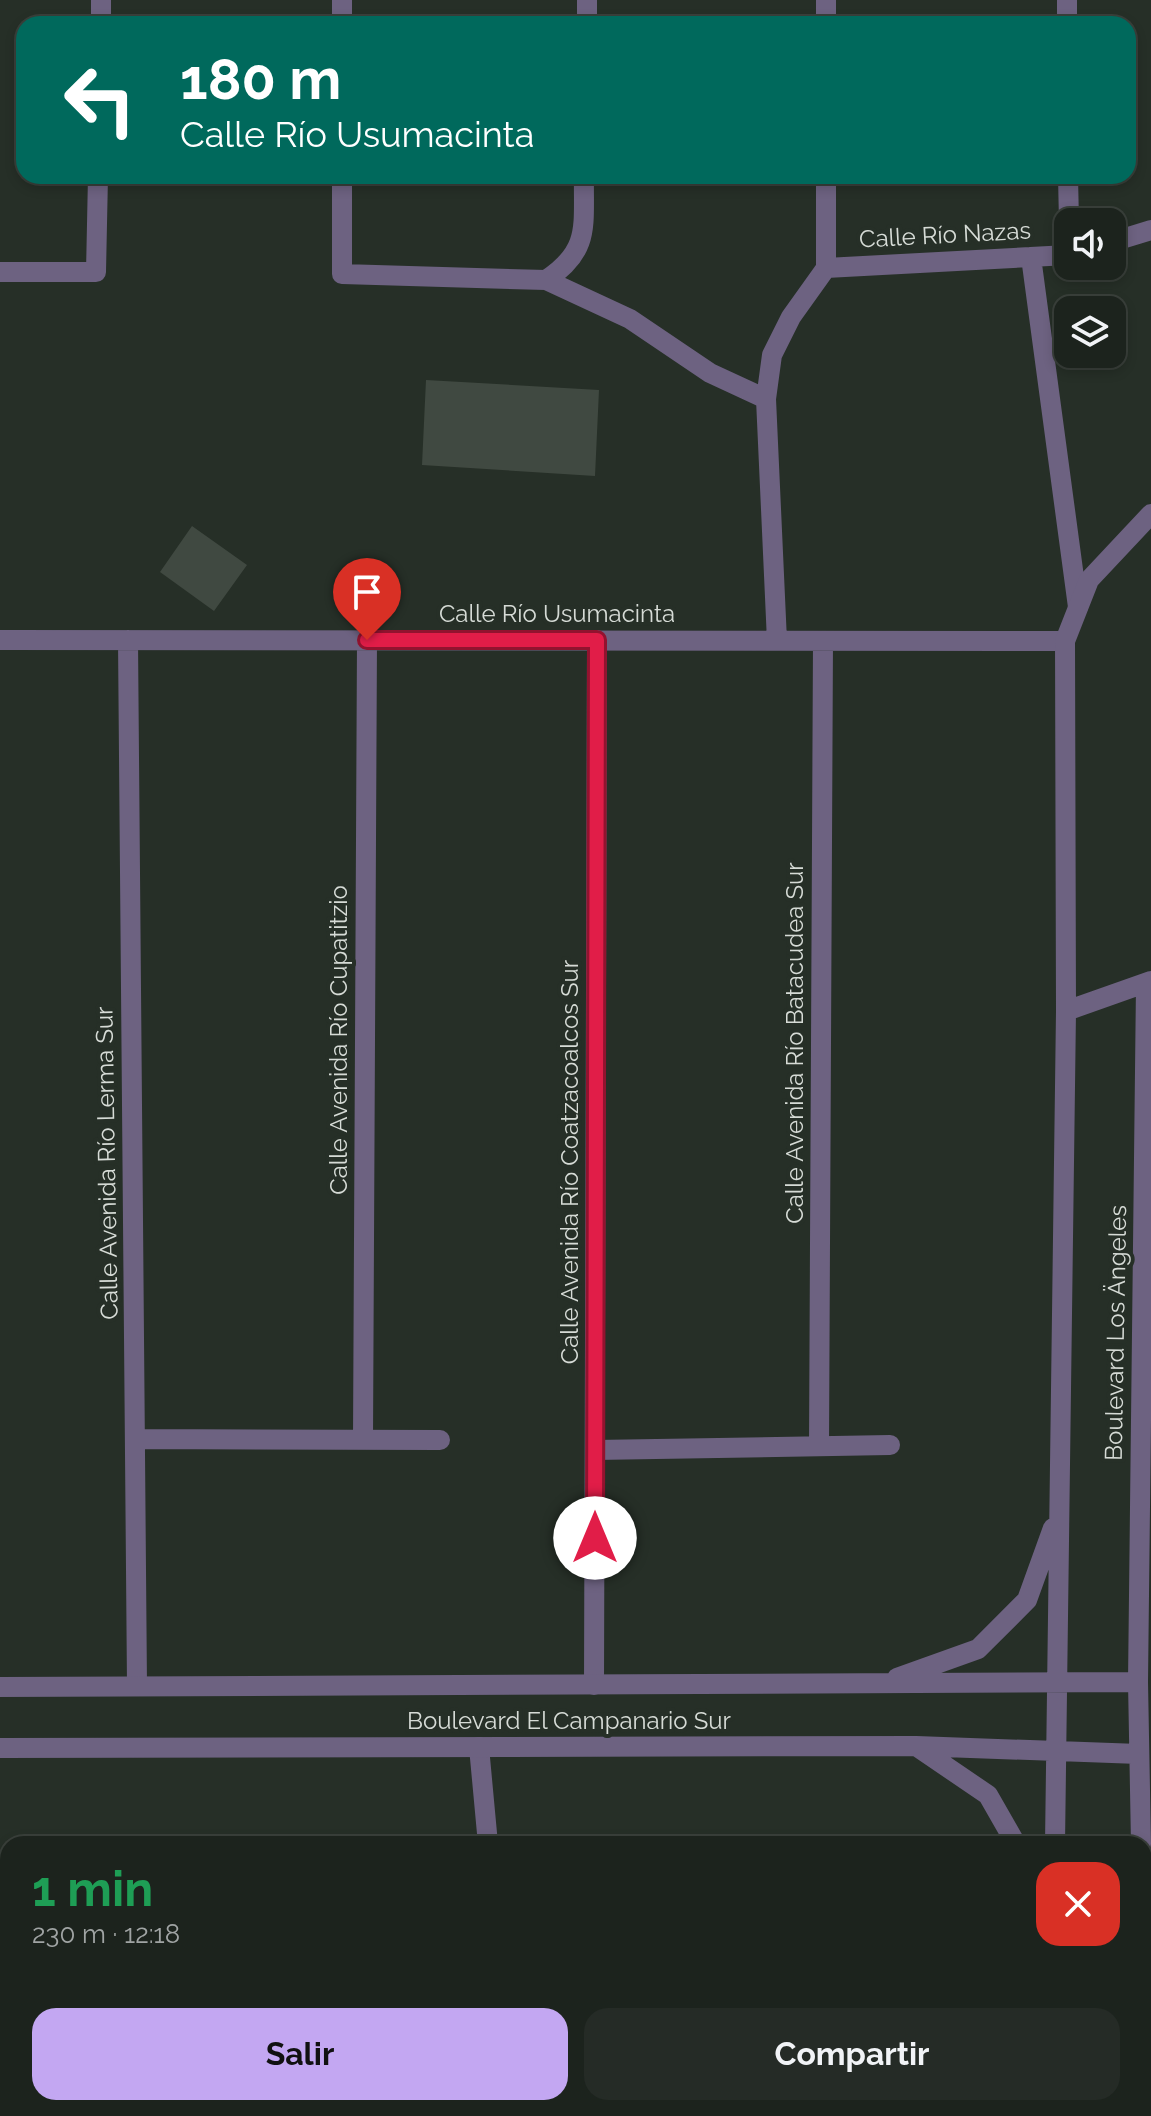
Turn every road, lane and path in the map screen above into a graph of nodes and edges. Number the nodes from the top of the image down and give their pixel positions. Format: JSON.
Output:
{"nodes":[{"id":1,"x":98,"y":184,"type":"edge"},
{"id":2,"x":342,"y":184,"type":"edge"},
{"id":3,"x":584,"y":184,"type":"edge"},
{"id":4,"x":826,"y":184,"type":"edge"},
{"id":5,"x":1068,"y":184,"type":"edge"},
{"id":6,"x":1069,"y":208,"type":"edge"},
{"id":7,"x":1151,"y":230,"type":"edge"},
{"id":8,"x":1126,"y":238,"type":"edge"},
{"id":9,"x":1054,"y":256,"type":"edge"},
{"id":10,"x":1031,"y":257,"type":"junction"},
{"id":11,"x":826,"y":268,"type":"junction"},
{"id":12,"x":0,"y":272,"type":"edge"},
{"id":13,"x":546,"y":280,"type":"junction"},
{"id":14,"x":766,"y":399,"type":"junction"},
{"id":15,"x":1151,"y":514,"type":"edge"},
{"id":16,"x":1078,"y":607,"type":"junction"},
{"id":17,"x":0,"y":640,"type":"edge"},
{"id":18,"x":128,"y":640,"type":"junction"},
{"id":19,"x":367,"y":640,"type":"junction"},
{"id":20,"x":597,"y":640,"type":"junction"},
{"id":21,"x":777,"y":641,"type":"junction"},
{"id":22,"x":823,"y":641,"type":"junction"},
{"id":23,"x":1065,"y":641,"type":"junction"},
{"id":24,"x":1148,"y":982,"type":"edge"},
{"id":25,"x":1066,"y":1011,"type":"junction"},
{"id":26,"x":135,"y":1439,"type":"junction"},
{"id":27,"x":363,"y":1440,"type":"junction"},
{"id":28,"x":440,"y":1440,"type":"dead end"},
{"id":29,"x":890,"y":1445,"type":"dead end"},
{"id":30,"x":819,"y":1446,"type":"junction"},
{"id":31,"x":595,"y":1450,"type":"junction"},
{"id":32,"x":1059,"y":1513,"type":"junction"},
{"id":33,"x":1151,"y":1662,"type":"edge"},
{"id":34,"x":1057,"y":1682,"type":"junction"},
{"id":35,"x":1138,"y":1682,"type":"junction"},
{"id":36,"x":884,"y":1683,"type":"junction"},
{"id":37,"x":594,"y":1685,"type":"junction"},
{"id":38,"x":137,"y":1686,"type":"junction"},
{"id":39,"x":0,"y":1687,"type":"edge"},
{"id":40,"x":916,"y":1746,"type":"junction"},
{"id":41,"x":479,"y":1747,"type":"junction"},
{"id":42,"x":0,"y":1748,"type":"edge"},
{"id":43,"x":1056,"y":1751,"type":"junction"},
{"id":44,"x":1139,"y":1754,"type":"junction"},
{"id":45,"x":487,"y":1836,"type":"edge"},
{"id":46,"x":1011,"y":1836,"type":"edge"},
{"id":47,"x":1055,"y":1836,"type":"edge"},
{"id":48,"x":1141,"y":1836,"type":"edge"}],
"edges":[{"from":1,"to":12,"type":"street"},
{"from":2,"to":13,"type":"street"},
{"from":3,"to":13,"type":"street"},
{"from":4,"to":11,"type":"street"},
{"from":5,"to":6,"type":"street"},
{"from":7,"to":8,"type":"street"},
{"from":9,"to":10,"type":"street","name":"Calle Río Nazas"},
{"from":10,"to":11,"type":"street","name":"Calle Río Nazas"},
{"from":10,"to":16,"type":"street"},
{"from":11,"to":14,"type":"street"},
{"from":13,"to":14,"type":"street"},
{"from":14,"to":21,"type":"street"},
{"from":15,"to":16,"type":"street"},
{"from":16,"to":23,"type":"street"},
{"from":17,"to":18,"type":"street","name":"Calle Río Usumacinta"},
{"from":18,"to":19,"type":"street","name":"Calle Río Usumacinta"},
{"from":18,"to":26,"type":"street","name":"Calle Avenida Río Lerma Sur"},
{"from":19,"to":20,"type":"street","name":"Calle Río Usumacinta"},
{"from":19,"to":27,"type":"street","name":"Calle Avenida Río Cupatitzio"},
{"from":20,"to":21,"type":"street","name":"Calle Río Usumacinta"},
{"from":20,"to":31,"type":"street","name":"Calle Avenida Río Coatzacoalcos Sur"},
{"from":21,"to":22,"type":"street","name":"Calle Río Usumacinta"},
{"from":22,"to":23,"type":"street","name":"Calle Río Usumacinta"},
{"from":22,"to":30,"type":"street","name":"Calle Avenida Río Batacudea Sur"},
{"from":23,"to":25,"type":"street"},
{"from":24,"to":25,"type":"street","name":"Boulevard Los Ängeles"},
{"from":24,"to":35,"type":"street","name":"Boulevard Los Ängeles"},
{"from":25,"to":32,"type":"street"},
{"from":26,"to":27,"type":"street"},
{"from":26,"to":38,"type":"street","name":"Calle Avenida Río Lerma Sur"},
{"from":27,"to":28,"type":"street"},
{"from":29,"to":30,"type":"street"},
{"from":30,"to":31,"type":"street"},
{"from":31,"to":37,"type":"street","name":"Calle Avenida Río Coatzacoalcos Sur"},
{"from":32,"to":34,"type":"street"},
{"from":32,"to":36,"type":"street"},
{"from":33,"to":35,"type":"street"},
{"from":34,"to":35,"type":"street","name":"Boulevard El Campanario Sur"},
{"from":34,"to":36,"type":"street","name":"Boulevard El Campanario Sur"},
{"from":34,"to":43,"type":"street"},
{"from":35,"to":44,"type":"street","name":"Boulevard Los Ängeles"},
{"from":36,"to":37,"type":"street","name":"Boulevard El Campanario Sur"},
{"from":37,"to":38,"type":"street","name":"Boulevard El Campanario Sur"},
{"from":38,"to":39,"type":"street","name":"Boulevard El Campanario Sur"},
{"from":40,"to":41,"type":"street","name":"Boulevard El Campanario Sur"},
{"from":40,"to":43,"type":"street","name":"Boulevard El Campanario Sur"},
{"from":40,"to":46,"type":"street"},
{"from":41,"to":42,"type":"street","name":"Boulevard El Campanario Sur"},
{"from":41,"to":45,"type":"street"},
{"from":43,"to":44,"type":"street","name":"Boulevard El Campanario Sur"},
{"from":43,"to":47,"type":"street"},
{"from":44,"to":48,"type":"street","name":"Boulevard Los Ängeles"}]}
